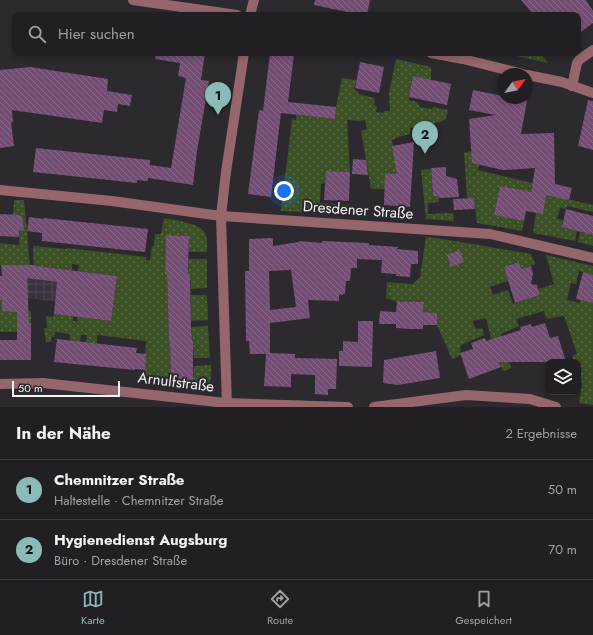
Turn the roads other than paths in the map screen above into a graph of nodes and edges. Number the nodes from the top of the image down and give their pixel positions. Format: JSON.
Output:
{"nodes":[{"id":1,"x":133,"y":0,"type":"edge"},
{"id":2,"x":254,"y":0,"type":"edge"},
{"id":3,"x":216,"y":12,"type":"edge"},
{"id":4,"x":251,"y":12,"type":"edge"},
{"id":5,"x":593,"y":50,"type":"edge"},
{"id":6,"x":244,"y":56,"type":"edge"},
{"id":7,"x":445,"y":56,"type":"edge"},
{"id":8,"x":497,"y":68,"type":"edge"},
{"id":9,"x":533,"y":76,"type":"edge"},
{"id":10,"x":572,"y":86,"type":"junction"},
{"id":11,"x":593,"y":93,"type":"edge"},
{"id":12,"x":0,"y":190,"type":"edge"},
{"id":13,"x":222,"y":216,"type":"junction"},
{"id":14,"x":593,"y":258,"type":"edge"},
{"id":15,"x":0,"y":384,"type":"edge"},
{"id":16,"x":226,"y":405,"type":"edge"},
{"id":17,"x":348,"y":407,"type":"edge"},
{"id":18,"x":374,"y":407,"type":"edge"},
{"id":19,"x":556,"y":407,"type":"edge"}],
"edges":[{"from":1,"to":3,"type":"street"},
{"from":2,"to":4,"type":"street"},
{"from":5,"to":10,"type":"street"},
{"from":6,"to":13,"type":"street"},
{"from":7,"to":8,"type":"street"},
{"from":9,"to":10,"type":"street"},
{"from":10,"to":11,"type":"street"},
{"from":12,"to":13,"type":"street","name":"Dresdener Straße"},
{"from":13,"to":14,"type":"street","name":"Dresdener Straße"},
{"from":13,"to":16,"type":"street"},
{"from":15,"to":16,"type":"street","name":"Arnulfstraße"},
{"from":16,"to":17,"type":"street","name":"Arnulfstraße"},
{"from":18,"to":19,"type":"street"}]}
